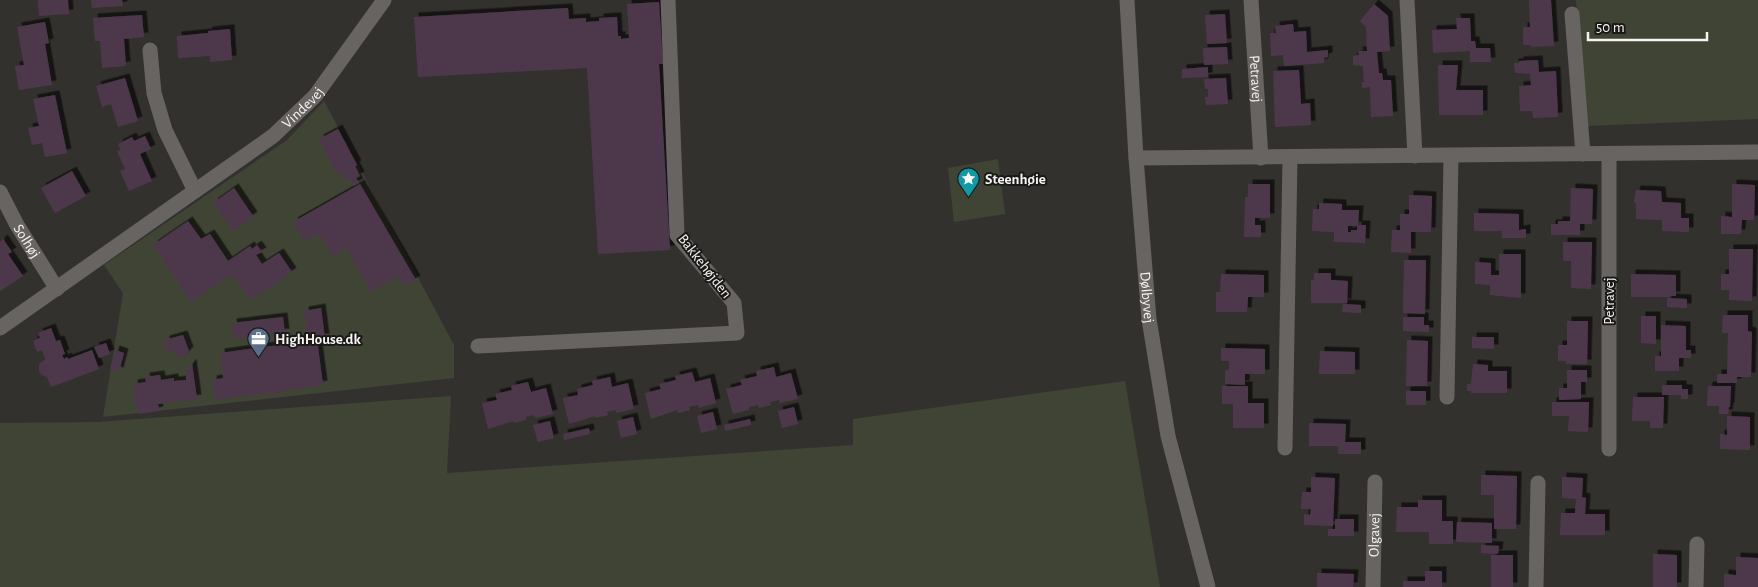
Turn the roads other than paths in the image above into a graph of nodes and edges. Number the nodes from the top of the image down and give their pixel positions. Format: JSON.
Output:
{"nodes":[{"id":1,"x":384,"y":0,"type":"edge"},
{"id":2,"x":668,"y":0,"type":"edge"},
{"id":3,"x":1127,"y":0,"type":"edge"},
{"id":4,"x":1251,"y":0,"type":"edge"},
{"id":5,"x":1407,"y":0,"type":"edge"},
{"id":6,"x":1572,"y":14,"type":"dead end"},
{"id":7,"x":150,"y":50,"type":"dead end"},
{"id":8,"x":1758,"y":152,"type":"edge"},
{"id":9,"x":1583,"y":154,"type":"junction"},
{"id":10,"x":1609,"y":154,"type":"junction"},
{"id":11,"x":1415,"y":156,"type":"junction"},
{"id":12,"x":1452,"y":156,"type":"junction"},
{"id":13,"x":1290,"y":157,"type":"junction"},
{"id":14,"x":1136,"y":158,"type":"junction"},
{"id":15,"x":1261,"y":158,"type":"junction"},
{"id":16,"x":196,"y":191,"type":"junction"},
{"id":17,"x":0,"y":192,"type":"edge"},
{"id":18,"x":57,"y":289,"type":"junction"},
{"id":19,"x":0,"y":328,"type":"edge"},
{"id":20,"x":478,"y":346,"type":"dead end"},
{"id":21,"x":1447,"y":397,"type":"dead end"},
{"id":22,"x":1286,"y":448,"type":"dead end"},
{"id":23,"x":1609,"y":449,"type":"dead end"},
{"id":24,"x":1375,"y":482,"type":"dead end"},
{"id":25,"x":1538,"y":483,"type":"dead end"},
{"id":26,"x":1697,"y":544,"type":"dead end"},
{"id":27,"x":1208,"y":587,"type":"edge"},
{"id":28,"x":1373,"y":587,"type":"edge"},
{"id":29,"x":1536,"y":587,"type":"edge"},
{"id":30,"x":1696,"y":587,"type":"edge"}],
"edges":[{"from":1,"to":16,"type":"street","name":"Vindevej"},
{"from":2,"to":20,"type":"street","name":"Bakkehøjden"},
{"from":3,"to":14,"type":"street","name":"Dølbyvej"},
{"from":4,"to":15,"type":"street","name":"Petravej"},
{"from":5,"to":11,"type":"street"},
{"from":6,"to":9,"type":"street"},
{"from":7,"to":16,"type":"street"},
{"from":8,"to":10,"type":"street"},
{"from":9,"to":10,"type":"street"},
{"from":9,"to":12,"type":"street"},
{"from":10,"to":23,"type":"street","name":"Petravej"},
{"from":11,"to":12,"type":"street"},
{"from":11,"to":13,"type":"street"},
{"from":12,"to":21,"type":"street"},
{"from":13,"to":15,"type":"street"},
{"from":13,"to":22,"type":"street"},
{"from":14,"to":15,"type":"street"},
{"from":14,"to":27,"type":"street","name":"Dølbyvej"},
{"from":16,"to":18,"type":"street","name":"Vindevej"},
{"from":17,"to":18,"type":"street","name":"Solhøj"},
{"from":18,"to":19,"type":"street","name":"Vindevej"},
{"from":24,"to":28,"type":"street","name":"Olgavej"},
{"from":25,"to":29,"type":"street"},
{"from":26,"to":30,"type":"street"}]}
